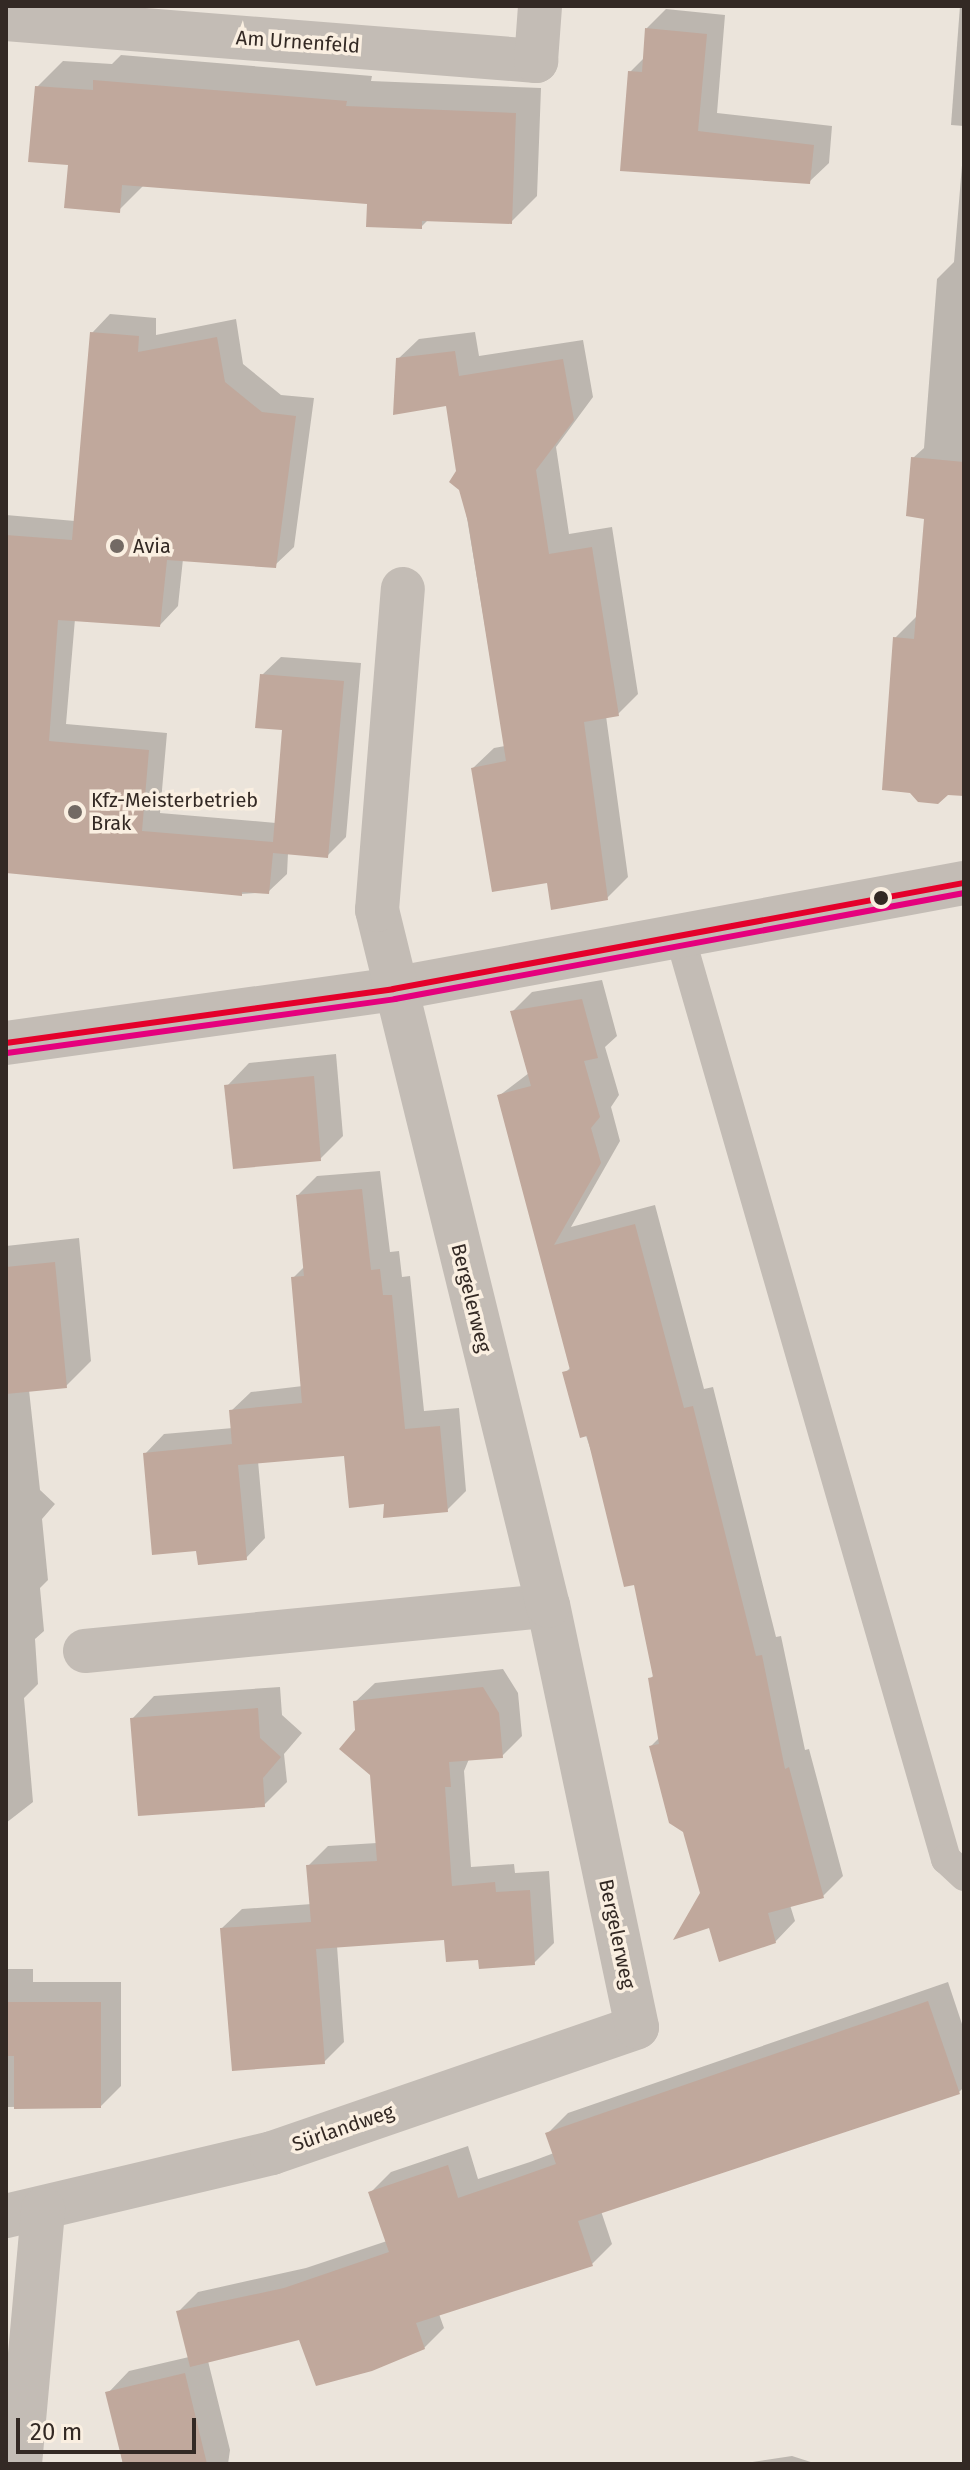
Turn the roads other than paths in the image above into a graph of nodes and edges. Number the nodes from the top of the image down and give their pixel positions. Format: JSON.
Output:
{"nodes":[{"id":1,"x":540,"y":6,"type":"edge"},
{"id":2,"x":6,"y":19,"type":"edge"},
{"id":3,"x":403,"y":589,"type":"dead end"},
{"id":4,"x":964,"y":883,"type":"edge"},
{"id":5,"x":679,"y":933,"type":"junction"},
{"id":6,"x":393,"y":989,"type":"junction"},
{"id":7,"x":6,"y":1043,"type":"edge"},
{"id":8,"x":548,"y":1606,"type":"junction"},
{"id":9,"x":85,"y":1651,"type":"dead end"},
{"id":10,"x":964,"y":1876,"type":"edge"},
{"id":11,"x":637,"y":2027,"type":"joint"},
{"id":12,"x":24,"y":2212,"type":"edge"},
{"id":13,"x":20,"y":2464,"type":"edge"}],
"edges":[{"from":1,"to":2,"type":"street","name":"Am Urnenfeld"},
{"from":3,"to":6,"type":"street","name":"Bergelerweg"},
{"from":4,"to":5,"type":"street"},
{"from":5,"to":6,"type":"street"},
{"from":5,"to":10,"type":"lane"},
{"from":6,"to":7,"type":"street"},
{"from":6,"to":8,"type":"street","name":"Bergelerweg"},
{"from":8,"to":9,"type":"street"},
{"from":8,"to":11,"type":"street","name":"Bergelerweg"},
{"from":11,"to":12,"type":"street","name":"Sürlandweg"},
{"from":12,"to":13,"type":"street","name":"Sürlandweg"}]}
